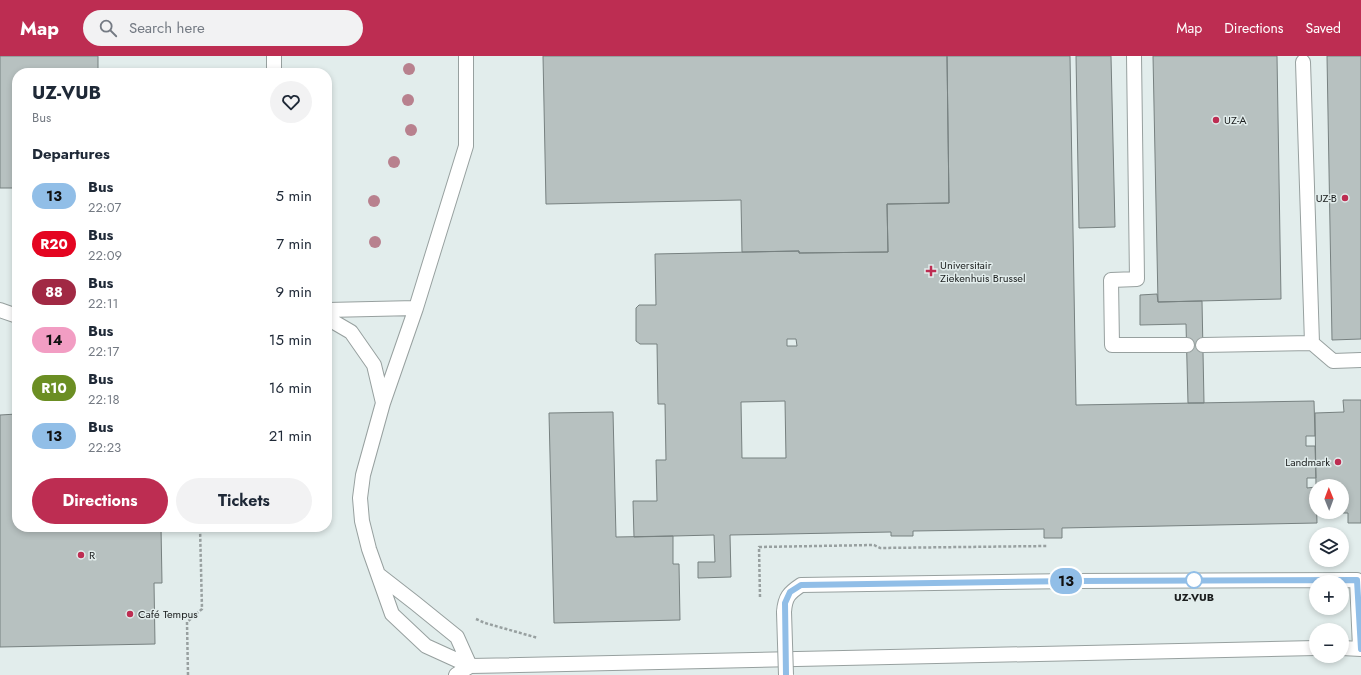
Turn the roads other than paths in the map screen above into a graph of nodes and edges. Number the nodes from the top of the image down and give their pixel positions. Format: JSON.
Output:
{"nodes":[{"id":1,"x":274,"y":56,"type":"edge"},
{"id":2,"x":466,"y":56,"type":"edge"},
{"id":3,"x":1134,"y":56,"type":"edge"},
{"id":4,"x":1303,"y":62,"type":"dead end"},
{"id":5,"x":274,"y":68,"type":"edge"},
{"id":6,"x":416,"y":308,"type":"junction"},
{"id":7,"x":0,"y":310,"type":"edge"},
{"id":8,"x":332,"y":310,"type":"edge"},
{"id":9,"x":12,"y":314,"type":"edge"},
{"id":10,"x":332,"y":321,"type":"edge"},
{"id":11,"x":1312,"y":343,"type":"junction"},
{"id":12,"x":1186,"y":345,"type":"dead end"},
{"id":13,"x":1203,"y":345,"type":"dead end"},
{"id":14,"x":1361,"y":360,"type":"edge"},
{"id":15,"x":383,"y":404,"type":"junction"},
{"id":16,"x":379,"y":575,"type":"junction"},
{"id":17,"x":1309,"y":648,"type":"edge"},
{"id":18,"x":1349,"y":648,"type":"edge"},
{"id":19,"x":1360,"y":649,"type":"edge"},
{"id":20,"x":470,"y":666,"type":"junction"},
{"id":21,"x":633,"y":669,"type":"edge"},
{"id":22,"x":456,"y":675,"type":"edge"},
{"id":23,"x":786,"y":675,"type":"edge"}],
"edges":[{"from":1,"to":5,"type":"lane"},
{"from":2,"to":6,"type":"lane"},
{"from":3,"to":12,"type":"lane"},
{"from":4,"to":11,"type":"lane"},
{"from":6,"to":8,"type":"lane"},
{"from":6,"to":15,"type":"lane"},
{"from":7,"to":9,"type":"lane"},
{"from":10,"to":15,"type":"lane"},
{"from":11,"to":13,"type":"lane"},
{"from":11,"to":14,"type":"lane"},
{"from":15,"to":16,"type":"lane"},
{"from":16,"to":20,"type":"lane"},
{"from":16,"to":20,"type":"lane"},
{"from":17,"to":21,"type":"lane"},
{"from":18,"to":19,"type":"lane"},
{"from":19,"to":23,"type":"lane","bridge":true},
{"from":20,"to":21,"type":"lane"},
{"from":20,"to":22,"type":"lane"}]}
